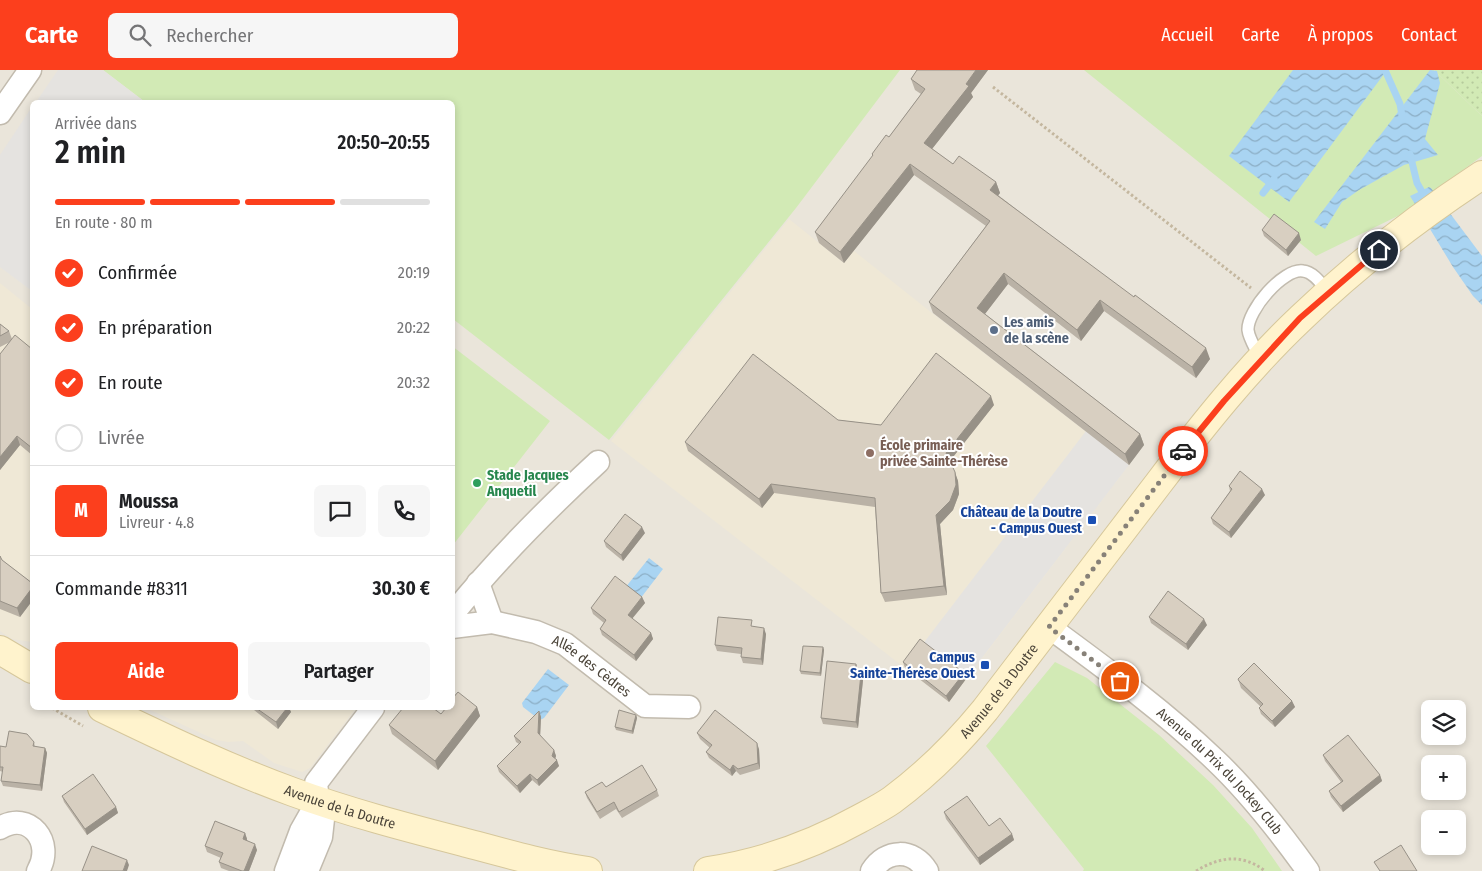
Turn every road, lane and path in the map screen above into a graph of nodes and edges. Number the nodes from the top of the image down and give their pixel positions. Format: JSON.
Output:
{"nodes":[{"id":1,"x":30,"y":70,"type":"edge"},
{"id":2,"x":993,"y":87,"type":"dead end"},
{"id":3,"x":0,"y":113,"type":"edge"},
{"id":4,"x":1482,"y":175,"type":"edge"},
{"id":5,"x":1329,"y":292,"type":"junction"},
{"id":6,"x":1263,"y":298,"type":"junction"},
{"id":7,"x":1261,"y":359,"type":"junction"},
{"id":8,"x":598,"y":462,"type":"dead end"},
{"id":9,"x":478,"y":583,"type":"junction"},
{"id":10,"x":455,"y":611,"type":"edge"},
{"id":11,"x":492,"y":622,"type":"junction"},
{"id":12,"x":455,"y":626,"type":"edge"},
{"id":13,"x":1049,"y":627,"type":"junction"},
{"id":14,"x":0,"y":650,"type":"edge"},
{"id":15,"x":30,"y":668,"type":"edge"},
{"id":16,"x":688,"y":707,"type":"dead end"},
{"id":17,"x":106,"y":710,"type":"edge"},
{"id":18,"x":371,"y":710,"type":"edge"},
{"id":19,"x":318,"y":801,"type":"junction"},
{"id":20,"x":0,"y":828,"type":"edge"},
{"id":21,"x":38,"y":871,"type":"edge"},
{"id":22,"x":286,"y":871,"type":"edge"},
{"id":23,"x":307,"y":871,"type":"edge"},
{"id":24,"x":588,"y":871,"type":"edge"},
{"id":25,"x":708,"y":871,"type":"edge"},
{"id":26,"x":872,"y":871,"type":"edge"},
{"id":27,"x":927,"y":871,"type":"edge"},
{"id":28,"x":1196,"y":871,"type":"edge"},
{"id":29,"x":1265,"y":871,"type":"edge"},
{"id":30,"x":1308,"y":871,"type":"edge"}],
"edges":[{"from":1,"to":3,"type":"street"},
{"from":2,"to":6,"type":"path"},
{"from":4,"to":5,"type":"main road","name":"Avenue de la Doutre"},
{"from":5,"to":6,"type":"lane"},
{"from":5,"to":7,"type":"main road","name":"Avenue de la Doutre"},
{"from":6,"to":7,"type":"lane"},
{"from":7,"to":13,"type":"main road","name":"Avenue de la Doutre"},
{"from":8,"to":9,"type":"street"},
{"from":9,"to":10,"type":"street"},
{"from":9,"to":11,"type":"street"},
{"from":11,"to":12,"type":"street","name":"Allée des Cèdres"},
{"from":11,"to":16,"type":"street","name":"Allée des Cèdres"},
{"from":13,"to":25,"type":"main road","name":"Avenue de la Doutre"},
{"from":13,"to":30,"type":"street","name":"Avenue du Prix du Jockey Club"},
{"from":14,"to":15,"type":"main road"},
{"from":17,"to":19,"type":"main road","name":"Avenue de la Doutre"},
{"from":18,"to":19,"type":"street"},
{"from":19,"to":22,"type":"street"},
{"from":19,"to":23,"type":"street"},
{"from":19,"to":24,"type":"main road","name":"Avenue de la Doutre"},
{"from":20,"to":21,"type":"street"},
{"from":26,"to":27,"type":"street"},
{"from":28,"to":29,"type":"path"}]}
